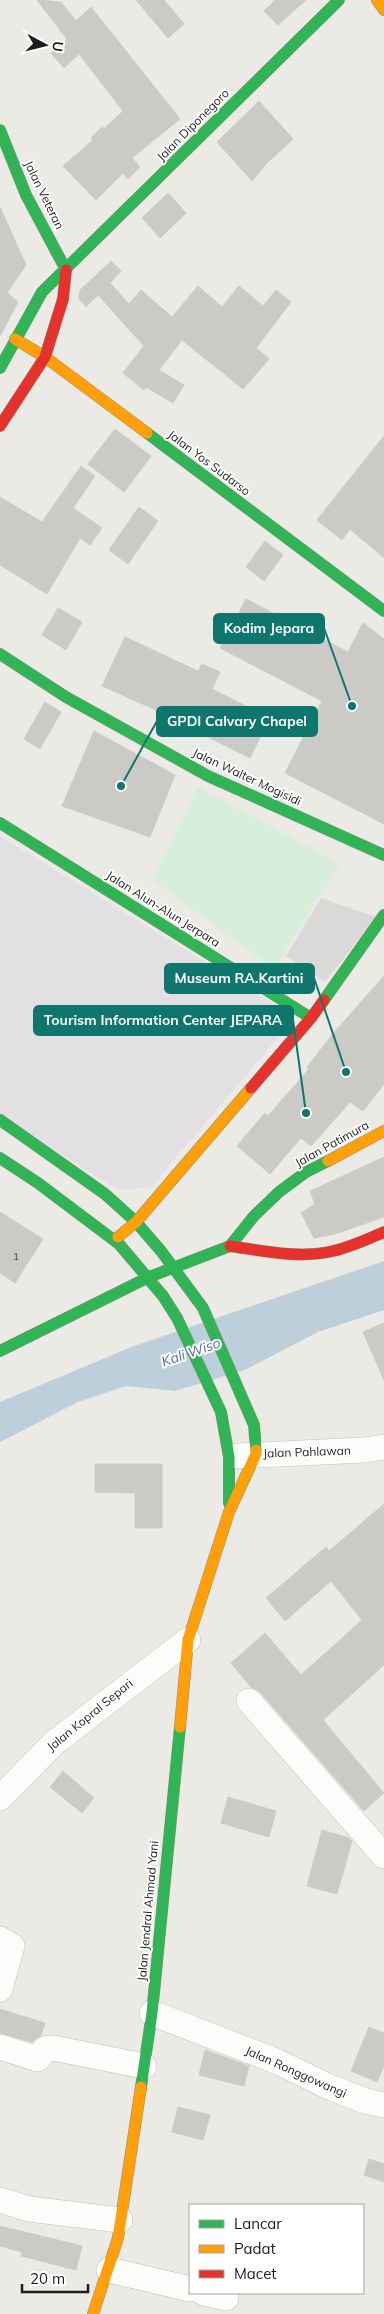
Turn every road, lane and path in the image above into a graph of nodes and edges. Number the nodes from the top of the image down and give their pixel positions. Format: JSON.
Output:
{"nodes":[{"id":1,"x":339,"y":0,"type":"edge"},
{"id":2,"x":376,"y":0,"type":"edge"},
{"id":3,"x":384,"y":10,"type":"edge"},
{"id":4,"x":0,"y":130,"type":"edge"},
{"id":5,"x":66,"y":270,"type":"junction"},
{"id":6,"x":15,"y":339,"type":"junction"},
{"id":7,"x":45,"y":357,"type":"junction"},
{"id":8,"x":0,"y":368,"type":"edge"},
{"id":9,"x":0,"y":426,"type":"edge"},
{"id":10,"x":384,"y":612,"type":"edge"},
{"id":11,"x":0,"y":654,"type":"edge"},
{"id":12,"x":0,"y":823,"type":"edge"},
{"id":13,"x":384,"y":855,"type":"edge"},
{"id":14,"x":384,"y":915,"type":"edge"},
{"id":15,"x":311,"y":1018,"type":"junction"},
{"id":16,"x":0,"y":1120,"type":"edge"},
{"id":17,"x":384,"y":1130,"type":"edge"},
{"id":18,"x":0,"y":1158,"type":"edge"},
{"id":19,"x":136,"y":1222,"type":"junction"},
{"id":20,"x":384,"y":1232,"type":"edge"},
{"id":21,"x":114,"y":1240,"type":"junction"},
{"id":22,"x":230,"y":1246,"type":"junction"},
{"id":23,"x":175,"y":1268,"type":"junction"},
{"id":24,"x":149,"y":1278,"type":"junction"},
{"id":25,"x":0,"y":1351,"type":"edge"},
{"id":26,"x":384,"y":1447,"type":"edge"},
{"id":27,"x":256,"y":1454,"type":"junction"},
{"id":28,"x":229,"y":1457,"type":"junction"},
{"id":29,"x":229,"y":1512,"type":"junction"},
{"id":30,"x":188,"y":1640,"type":"junction"},
{"id":31,"x":249,"y":1701,"type":"dead end"},
{"id":32,"x":0,"y":1798,"type":"edge"},
{"id":33,"x":384,"y":1856,"type":"edge"},
{"id":34,"x":0,"y":1939,"type":"edge"},
{"id":35,"x":0,"y":1989,"type":"edge"},
{"id":36,"x":152,"y":2013,"type":"junction"},
{"id":37,"x":0,"y":2047,"type":"edge"},
{"id":38,"x":144,"y":2066,"type":"junction"},
{"id":39,"x":384,"y":2105,"type":"edge"},
{"id":40,"x":0,"y":2200,"type":"edge"},
{"id":41,"x":120,"y":2220,"type":"junction"},
{"id":42,"x":109,"y":2270,"type":"junction"},
{"id":43,"x":189,"y":2290,"type":"edge"},
{"id":44,"x":93,"y":2314,"type":"edge"}],
"edges":[{"from":1,"to":5,"type":"main road","name":"Jalan Diponegoro"},
{"from":2,"to":3,"type":"main road"},
{"from":4,"to":5,"type":"main road","name":"Jalan Veteran"},
{"from":5,"to":6,"type":"main road","name":"Jalan Diponegoro"},
{"from":5,"to":7,"type":"main road"},
{"from":6,"to":7,"type":"main road","name":"Jalan Yos Sudarso"},
{"from":6,"to":8,"type":"main road","name":"Jalan Diponegoro"},
{"from":7,"to":9,"type":"main road"},
{"from":7,"to":10,"type":"main road","name":"Jalan Yos Sudarso"},
{"from":11,"to":13,"type":"main road","name":"Jalan Walter Mogisidi"},
{"from":12,"to":15,"type":"main road","name":"Jalan Alun-Alun Jerpara"},
{"from":14,"to":15,"type":"main road"},
{"from":15,"to":19,"type":"main road"},
{"from":16,"to":19,"type":"main road","name":"Jalan Jendral Ahmad Yani"},
{"from":17,"to":22,"type":"main road","name":"Jalan Patimura"},
{"from":18,"to":21,"type":"main road","name":"Jalan Jendral Ahmad Yani"},
{"from":19,"to":21,"type":"main road"},
{"from":19,"to":23,"type":"main road","name":"Jalan Jendral Ahmad Yani"},
{"from":20,"to":22,"type":"main road"},
{"from":21,"to":24,"type":"main road","name":"Jalan Jendral Ahmad Yani"},
{"from":22,"to":23,"type":"main road","name":"Jalan Patimura"},
{"from":23,"to":24,"type":"main road","name":"Jalan Patimura"},
{"from":23,"to":27,"type":"main road","name":"Jalan Jendral Ahmad Yani"},
{"from":24,"to":25,"type":"main road","name":"Jalan Patimura"},
{"from":24,"to":28,"type":"main road","name":"Jalan Jendral Ahmad Yani"},
{"from":26,"to":27,"type":"street","name":"Jalan Pahlawan"},
{"from":27,"to":28,"type":"street","name":"Jalan Pahlawan"},
{"from":27,"to":29,"type":"main road","name":"Jalan Jendral Ahmad Yani"},
{"from":28,"to":29,"type":"main road","name":"Jalan Jendral Ahmad Yani"},
{"from":29,"to":30,"type":"main road","name":"Jalan Jendral Ahmad Yani"},
{"from":30,"to":32,"type":"street","name":"Jalan Kopral Separi"},
{"from":30,"to":36,"type":"main road","name":"Jalan Jendral Ahmad Yani"},
{"from":31,"to":33,"type":"street"},
{"from":34,"to":35,"type":"street"},
{"from":36,"to":38,"type":"main road","name":"Jalan Jendral Ahmad Yani"},
{"from":36,"to":39,"type":"street","name":"Jalan Ronggowangi"},
{"from":37,"to":38,"type":"street"},
{"from":38,"to":41,"type":"main road","name":"Jalan Jendral Ahmad Yani"},
{"from":40,"to":41,"type":"street"},
{"from":41,"to":42,"type":"main road","name":"Jalan Jendral Ahmad Yani"},
{"from":42,"to":43,"type":"street"},
{"from":42,"to":44,"type":"main road","name":"Jalan Jendral Ahmad Yani"}]}
